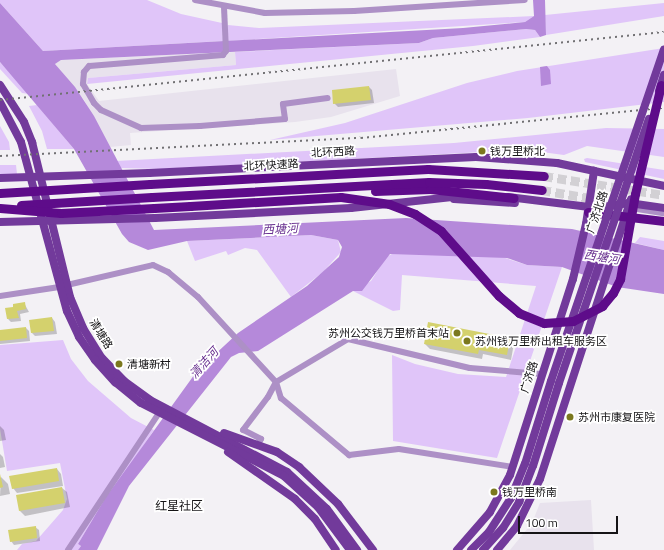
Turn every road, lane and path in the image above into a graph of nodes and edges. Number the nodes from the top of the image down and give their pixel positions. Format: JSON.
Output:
{"nodes":[{"id":1,"x":195,"y":0,"type":"edge"},
{"id":2,"x":525,"y":0,"type":"edge"},
{"id":3,"x":512,"y":1,"type":"edge"},
{"id":4,"x":224,"y":7,"type":"junction"},
{"id":5,"x":664,"y":50,"type":"edge"},
{"id":6,"x":664,"y":75,"type":"edge"},
{"id":7,"x":0,"y":85,"type":"edge"},
{"id":8,"x":661,"y":85,"type":"junction"},
{"id":9,"x":328,"y":98,"type":"dead end"},
{"id":10,"x":664,"y":101,"type":"edge"},
{"id":11,"x":0,"y":102,"type":"edge"},
{"id":12,"x":643,"y":164,"type":"junction"},
{"id":13,"x":594,"y":171,"type":"junction"},
{"id":14,"x":544,"y":176,"type":"tunnel mouth"},
{"id":15,"x":0,"y":178,"type":"edge"},
{"id":16,"x":636,"y":181,"type":"junction"},
{"id":17,"x":664,"y":186,"type":"edge"},
{"id":18,"x":312,"y":188,"type":"junction"},
{"id":19,"x":542,"y":190,"type":"tunnel mouth"},
{"id":20,"x":0,"y":193,"type":"edge"},
{"id":21,"x":514,"y":198,"type":"junction"},
{"id":22,"x":414,"y":202,"type":"junction"},
{"id":23,"x":628,"y":205,"type":"junction"},
{"id":24,"x":0,"y":207,"type":"edge"},
{"id":25,"x":664,"y":208,"type":"edge"},
{"id":26,"x":588,"y":210,"type":"junction"},
{"id":27,"x":664,"y":213,"type":"edge"},
{"id":28,"x":624,"y":217,"type":"junction"},
{"id":29,"x":664,"y":221,"type":"edge"},
{"id":30,"x":0,"y":222,"type":"edge"},
{"id":31,"x":63,"y":286,"type":"junction"},
{"id":32,"x":0,"y":296,"type":"edge"},
{"id":33,"x":541,"y":374,"type":"junction"},
{"id":34,"x":276,"y":382,"type":"junction"},
{"id":35,"x":555,"y":382,"type":"junction"},
{"id":36,"x":162,"y":412,"type":"junction"},
{"id":37,"x":199,"y":429,"type":"junction"},
{"id":38,"x":258,"y":444,"type":"junction"},
{"id":39,"x":276,"y":467,"type":"junction"},
{"id":40,"x":513,"y":467,"type":"junction"},
{"id":41,"x":68,"y":550,"type":"edge"},
{"id":42,"x":336,"y":550,"type":"edge"},
{"id":43,"x":350,"y":550,"type":"edge"},
{"id":44,"x":357,"y":550,"type":"edge"},
{"id":45,"x":373,"y":550,"type":"edge"},
{"id":46,"x":457,"y":550,"type":"edge"},
{"id":47,"x":471,"y":550,"type":"edge"},
{"id":48,"x":483,"y":550,"type":"edge"},
{"id":49,"x":496,"y":550,"type":"edge"}],
"edges":[{"from":1,"to":4,"type":"street"},
{"from":2,"to":3,"type":"street"},
{"from":3,"to":4,"type":"street"},
{"from":4,"to":9,"type":"street"},
{"from":5,"to":35,"type":"main road","name":"广济北路","bridge":true},
{"from":6,"to":8,"type":"main road","name":"广济北路","bridge":true},
{"from":7,"to":31,"type":"main road","name":"清塘路"},
{"from":8,"to":12,"type":"highway","bridge":true},
{"from":8,"to":35,"type":"main road","name":"广济北路","bridge":true},
{"from":10,"to":12,"type":"highway","bridge":true},
{"from":11,"to":31,"type":"main road","name":"清塘路"},
{"from":12,"to":24,"type":"highway","bridge":true},
{"from":13,"to":15,"type":"main road","name":"北环西路","bridge":true},
{"from":13,"to":16,"type":"main road","name":"北环西路"},
{"from":13,"to":26,"type":"main road","name":"广济路"},
{"from":14,"to":20,"type":"highway","name":"北环快速路","bridge":true},
{"from":16,"to":17,"type":"main road","name":"北环西路"},
{"from":16,"to":23,"type":"main road"},
{"from":18,"to":19,"type":"highway"},
{"from":18,"to":21,"type":"highway"},
{"from":18,"to":24,"type":"highway","bridge":true},
{"from":21,"to":22,"type":"main road"},
{"from":21,"to":26,"type":"main road"},
{"from":22,"to":26,"type":"main road"},
{"from":22,"to":30,"type":"main road","bridge":true},
{"from":23,"to":25,"type":"main road"},
{"from":23,"to":26,"type":"main road"},
{"from":23,"to":27,"type":"street"},
{"from":23,"to":28,"type":"main road"},
{"from":26,"to":28,"type":"highway"},
{"from":26,"to":33,"type":"main road","name":"广济路"},
{"from":28,"to":29,"type":"highway"},
{"from":28,"to":49,"type":"main road"},
{"from":31,"to":32,"type":"street"},
{"from":31,"to":34,"type":"street"},
{"from":31,"to":36,"type":"main road","name":"清塘路"},
{"from":33,"to":34,"type":"street"},
{"from":33,"to":40,"type":"main road","name":"广济路"},
{"from":34,"to":38,"type":"street"},
{"from":34,"to":40,"type":"street"},
{"from":35,"to":47,"type":"main road","name":"广济路"},
{"from":35,"to":48,"type":"main road"},
{"from":36,"to":37,"type":"main road","name":"清塘路"},
{"from":36,"to":41,"type":"street"},
{"from":37,"to":38,"type":"main road"},
{"from":37,"to":39,"type":"main road","name":"清塘路"},
{"from":37,"to":42,"type":"main road"},
{"from":38,"to":45,"type":"main road"},
{"from":39,"to":43,"type":"main road","name":"清塘路"},
{"from":39,"to":44,"type":"main road","name":"清塘路"},
{"from":40,"to":46,"type":"main road","name":"广济路"}]}
